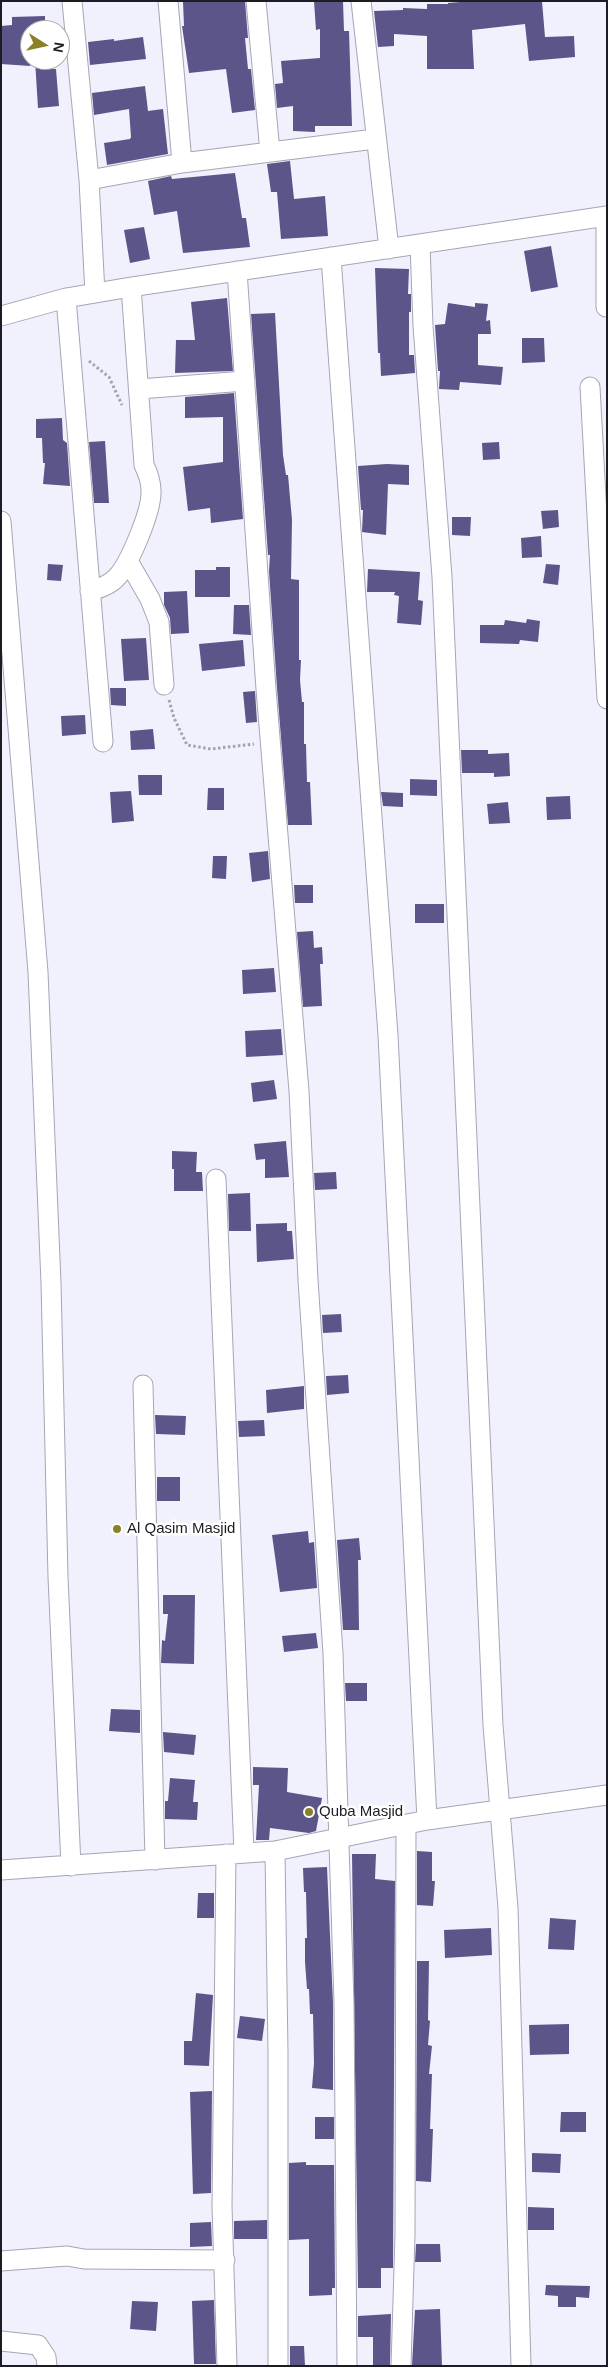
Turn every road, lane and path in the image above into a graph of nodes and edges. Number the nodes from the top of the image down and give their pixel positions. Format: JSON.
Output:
{"nodes":[{"id":1,"x":72,"y":1,"type":"edge"},
{"id":2,"x":168,"y":1,"type":"edge"},
{"id":3,"x":256,"y":1,"type":"edge"},
{"id":4,"x":361,"y":1,"type":"edge"},
{"id":5,"x":375,"y":139,"type":"junction"},
{"id":6,"x":270,"y":152,"type":"junction"},
{"id":7,"x":182,"y":162,"type":"junction"},
{"id":8,"x":89,"y":180,"type":"junction"},
{"id":9,"x":606,"y":216,"type":"edge"},
{"id":10,"x":420,"y":244,"type":"junction"},
{"id":11,"x":389,"y":249,"type":"junction"},
{"id":12,"x":331,"y":257,"type":"junction"},
{"id":13,"x":237,"y":271,"type":"junction"},
{"id":14,"x":131,"y":287,"type":"junction"},
{"id":15,"x":94,"y":293,"type":"junction"},
{"id":16,"x":66,"y":298,"type":"junction"},
{"id":17,"x":606,"y":307,"type":"edge"},
{"id":18,"x":1,"y":316,"type":"edge"},
{"id":19,"x":88,"y":360,"type":"dead end"},
{"id":20,"x":245,"y":381,"type":"junction"},
{"id":21,"x":590,"y":387,"type":"dead end"},
{"id":22,"x":139,"y":389,"type":"junction"},
{"id":23,"x":124,"y":409,"type":"dead end"},
{"id":24,"x":1,"y":521,"type":"edge"},
{"id":25,"x":128,"y":561,"type":"junction"},
{"id":26,"x":90,"y":591,"type":"junction"},
{"id":27,"x":605,"y":626,"type":"edge"},
{"id":28,"x":164,"y":685,"type":"joint"},
{"id":29,"x":607,"y":699,"type":"edge"},
{"id":30,"x":103,"y":742,"type":"dead end"},
{"id":31,"x":271,"y":747,"type":"junction"},
{"id":32,"x":216,"y":1179,"type":"dead end"},
{"id":33,"x":143,"y":1385,"type":"dead end"},
{"id":34,"x":607,"y":1795,"type":"edge"},
{"id":35,"x":500,"y":1809,"type":"junction"},
{"id":36,"x":427,"y":1820,"type":"junction"},
{"id":37,"x":406,"y":1825,"type":"junction"},
{"id":38,"x":338,"y":1838,"type":"junction"},
{"id":39,"x":275,"y":1851,"type":"junction"},
{"id":40,"x":235,"y":1853,"type":"junction"},
{"id":41,"x":155,"y":1860,"type":"junction"},
{"id":42,"x":70,"y":1866,"type":"junction"},
{"id":43,"x":1,"y":1870,"type":"edge"},
{"id":44,"x":225,"y":2260,"type":"junction"},
{"id":45,"x":1,"y":2261,"type":"edge"},
{"id":46,"x":1,"y":2341,"type":"edge"},
{"id":47,"x":46,"y":2366,"type":"edge"},
{"id":48,"x":227,"y":2366,"type":"edge"},
{"id":49,"x":278,"y":2366,"type":"edge"},
{"id":50,"x":347,"y":2366,"type":"edge"},
{"id":51,"x":401,"y":2366,"type":"edge"},
{"id":52,"x":521,"y":2366,"type":"edge"}],
"edges":[{"from":1,"to":8,"type":"street"},
{"from":2,"to":7,"type":"street"},
{"from":3,"to":6,"type":"street"},
{"from":4,"to":5,"type":"street"},
{"from":5,"to":6,"type":"street"},
{"from":5,"to":11,"type":"street"},
{"from":6,"to":7,"type":"street"},
{"from":7,"to":8,"type":"street"},
{"from":8,"to":15,"type":"street"},
{"from":9,"to":10,"type":"street"},
{"from":9,"to":17,"type":"street"},
{"from":10,"to":11,"type":"street"},
{"from":10,"to":35,"type":"street"},
{"from":11,"to":12,"type":"street"},
{"from":12,"to":13,"type":"street"},
{"from":12,"to":36,"type":"street"},
{"from":13,"to":14,"type":"street"},
{"from":13,"to":20,"type":"street"},
{"from":14,"to":15,"type":"street"},
{"from":14,"to":22,"type":"street"},
{"from":15,"to":16,"type":"street"},
{"from":16,"to":18,"type":"street"},
{"from":16,"to":26,"type":"street"},
{"from":19,"to":23,"type":"path"},
{"from":20,"to":22,"type":"street"},
{"from":20,"to":31,"type":"street"},
{"from":21,"to":27,"type":"street"},
{"from":22,"to":25,"type":"street"},
{"from":24,"to":42,"type":"street"},
{"from":25,"to":26,"type":"street"},
{"from":25,"to":28,"type":"street"},
{"from":26,"to":30,"type":"street"},
{"from":27,"to":29,"type":"street"},
{"from":28,"to":31,"type":"path"},
{"from":31,"to":38,"type":"street"},
{"from":32,"to":40,"type":"street"},
{"from":33,"to":41,"type":"street"},
{"from":34,"to":35,"type":"street"},
{"from":35,"to":36,"type":"street"},
{"from":35,"to":52,"type":"street"},
{"from":36,"to":37,"type":"street"},
{"from":37,"to":38,"type":"street"},
{"from":37,"to":51,"type":"street"},
{"from":38,"to":39,"type":"street"},
{"from":38,"to":50,"type":"street"},
{"from":39,"to":40,"type":"street"},
{"from":39,"to":49,"type":"street"},
{"from":40,"to":41,"type":"street"},
{"from":40,"to":44,"type":"street"},
{"from":41,"to":42,"type":"street"},
{"from":42,"to":43,"type":"street"},
{"from":44,"to":45,"type":"street"},
{"from":44,"to":48,"type":"street"},
{"from":46,"to":47,"type":"street"}]}
